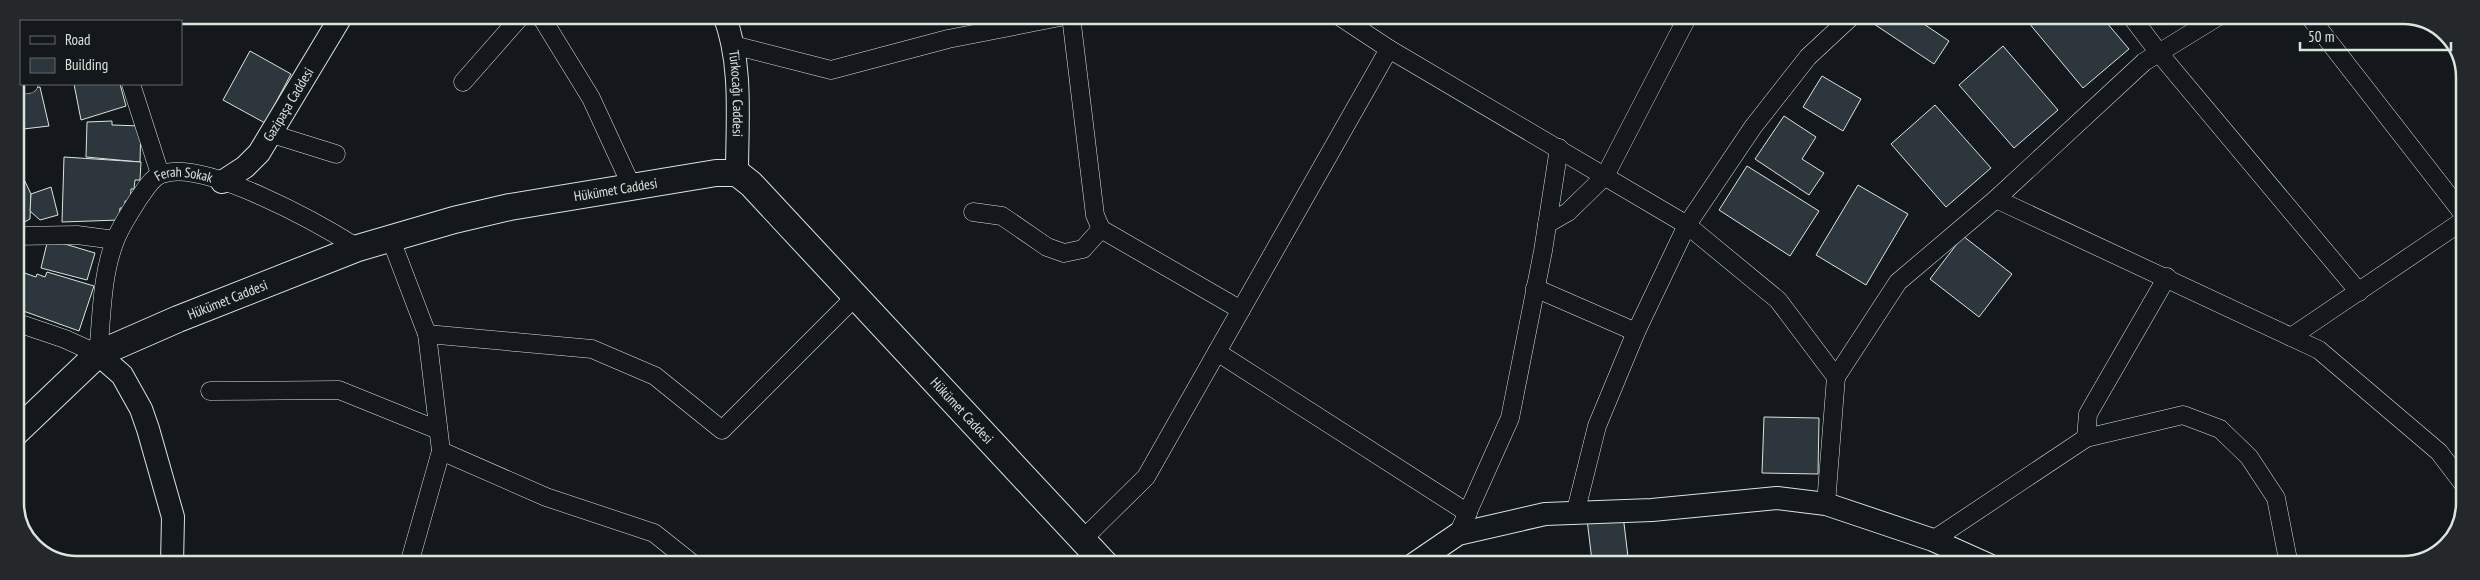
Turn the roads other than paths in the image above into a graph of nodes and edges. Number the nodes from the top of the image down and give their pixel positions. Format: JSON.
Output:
{"nodes":[{"id":1,"x":337,"y":24,"type":"edge"},
{"id":2,"x":514,"y":24,"type":"edge"},
{"id":3,"x":546,"y":24,"type":"edge"},
{"id":4,"x":727,"y":24,"type":"edge"},
{"id":5,"x":1022,"y":24,"type":"edge"},
{"id":6,"x":1072,"y":24,"type":"edge"},
{"id":7,"x":1352,"y":24,"type":"edge"},
{"id":8,"x":1684,"y":24,"type":"edge"},
{"id":9,"x":1843,"y":24,"type":"edge"},
{"id":10,"x":2137,"y":24,"type":"edge"},
{"id":11,"x":2206,"y":24,"type":"edge"},
{"id":12,"x":2315,"y":24,"type":"edge"},
{"id":13,"x":733,"y":45,"type":"junction"},
{"id":14,"x":1389,"y":48,"type":"junction"},
{"id":15,"x":2159,"y":53,"type":"junction"},
{"id":16,"x":463,"y":82,"type":"dead end"},
{"id":17,"x":131,"y":85,"type":"edge"},
{"id":18,"x":272,"y":134,"type":"junction"},
{"id":19,"x":1559,"y":148,"type":"junction"},
{"id":20,"x":336,"y":154,"type":"dead end"},
{"id":21,"x":737,"y":173,"type":"junction"},
{"id":22,"x":160,"y":174,"type":"junction"},
{"id":23,"x":1605,"y":176,"type":"junction"},
{"id":24,"x":222,"y":182,"type":"junction"},
{"id":25,"x":632,"y":186,"type":"junction"},
{"id":26,"x":1996,"y":198,"type":"junction"},
{"id":27,"x":2456,"y":205,"type":"edge"},
{"id":28,"x":973,"y":212,"type":"dead end"},
{"id":29,"x":1547,"y":224,"type":"junction"},
{"id":30,"x":1687,"y":225,"type":"junction"},
{"id":31,"x":2456,"y":225,"type":"edge"},
{"id":32,"x":1101,"y":229,"type":"junction"},
{"id":33,"x":24,"y":236,"type":"edge"},
{"id":34,"x":390,"y":237,"type":"junction"},
{"id":35,"x":115,"y":240,"type":"junction"},
{"id":36,"x":358,"y":248,"type":"junction"},
{"id":37,"x":2167,"y":278,"type":"junction"},
{"id":38,"x":1535,"y":288,"type":"junction"},
{"id":39,"x":2359,"y":292,"type":"junction"},
{"id":40,"x":855,"y":297,"type":"junction"},
{"id":41,"x":1241,"y":310,"type":"junction"},
{"id":42,"x":24,"y":325,"type":"edge"},
{"id":43,"x":1636,"y":332,"type":"junction"},
{"id":44,"x":427,"y":334,"type":"junction"},
{"id":45,"x":2291,"y":337,"type":"junction"},
{"id":46,"x":1217,"y":352,"type":"junction"},
{"id":47,"x":98,"y":354,"type":"junction"},
{"id":48,"x":1836,"y":377,"type":"junction"},
{"id":49,"x":210,"y":391,"type":"dead end"},
{"id":50,"x":24,"y":424,"type":"edge"},
{"id":51,"x":438,"y":430,"type":"junction"},
{"id":52,"x":2086,"y":438,"type":"junction"},
{"id":53,"x":441,"y":451,"type":"junction"},
{"id":54,"x":2456,"y":475,"type":"edge"},
{"id":55,"x":1826,"y":504,"type":"junction"},
{"id":56,"x":1468,"y":513,"type":"junction"},
{"id":57,"x":1575,"y":514,"type":"junction"},
{"id":58,"x":1458,"y":534,"type":"junction"},
{"id":59,"x":1933,"y":540,"type":"junction"},
{"id":60,"x":1081,"y":541,"type":"junction"},
{"id":61,"x":172,"y":556,"type":"edge"},
{"id":62,"x":411,"y":556,"type":"edge"},
{"id":63,"x":683,"y":556,"type":"edge"},
{"id":64,"x":1097,"y":556,"type":"edge"},
{"id":65,"x":1438,"y":556,"type":"edge"},
{"id":66,"x":1969,"y":556,"type":"edge"},
{"id":67,"x":2287,"y":556,"type":"edge"}],
"edges":[{"from":1,"to":18,"type":"street","name":"Gazipaşa Caddesi"},
{"from":2,"to":16,"type":"street"},
{"from":3,"to":25,"type":"street"},
{"from":4,"to":13,"type":"street","name":"Türkocağı Caddesi"},
{"from":5,"to":13,"type":"street"},
{"from":6,"to":32,"type":"street"},
{"from":7,"to":14,"type":"street"},
{"from":8,"to":23,"type":"street"},
{"from":9,"to":30,"type":"street"},
{"from":10,"to":15,"type":"street"},
{"from":11,"to":15,"type":"street"},
{"from":12,"to":27,"type":"street"},
{"from":13,"to":21,"type":"street","name":"Türkocağı Caddesi"},
{"from":14,"to":19,"type":"street"},
{"from":14,"to":41,"type":"street"},
{"from":15,"to":26,"type":"street"},
{"from":15,"to":39,"type":"street"},
{"from":17,"to":22,"type":"street"},
{"from":18,"to":20,"type":"street"},
{"from":18,"to":24,"type":"street","name":"Gazipaşa Caddesi"},
{"from":19,"to":23,"type":"street"},
{"from":19,"to":29,"type":"street"},
{"from":21,"to":25,"type":"main road","name":"Hükümet Caddesi"},
{"from":21,"to":40,"type":"main road","name":"Hükümet Caddesi"},
{"from":22,"to":24,"type":"street","name":"Ferah Sokak"},
{"from":22,"to":35,"type":"street","name":"Ferah Sokak"},
{"from":23,"to":29,"type":"street"},
{"from":23,"to":30,"type":"street"},
{"from":24,"to":36,"type":"street","name":"Ferah Sokak"},
{"from":25,"to":34,"type":"main road","name":"Hükümet Caddesi"},
{"from":26,"to":37,"type":"street"},
{"from":26,"to":48,"type":"street"},
{"from":28,"to":32,"type":"street"},
{"from":29,"to":38,"type":"street"},
{"from":30,"to":43,"type":"street"},
{"from":30,"to":48,"type":"street"},
{"from":31,"to":39,"type":"street"},
{"from":32,"to":41,"type":"street"},
{"from":33,"to":35,"type":"street"},
{"from":34,"to":36,"type":"main road","name":"Hükümet Caddesi"},
{"from":34,"to":44,"type":"street"},
{"from":35,"to":47,"type":"street","name":"Ferah Sokak"},
{"from":36,"to":47,"type":"main road","name":"Hükümet Caddesi"},
{"from":37,"to":45,"type":"street"},
{"from":37,"to":52,"type":"street"},
{"from":38,"to":43,"type":"street"},
{"from":38,"to":56,"type":"street"},
{"from":39,"to":45,"type":"street"},
{"from":40,"to":44,"type":"street"},
{"from":40,"to":60,"type":"main road","name":"Hükümet Caddesi"},
{"from":41,"to":46,"type":"street"},
{"from":42,"to":47,"type":"street"},
{"from":43,"to":57,"type":"street"},
{"from":44,"to":51,"type":"street"},
{"from":45,"to":54,"type":"street"},
{"from":46,"to":56,"type":"street"},
{"from":46,"to":60,"type":"street"},
{"from":47,"to":50,"type":"main road","name":"Hükümet Caddesi"},
{"from":47,"to":61,"type":"street"},
{"from":48,"to":55,"type":"street"},
{"from":49,"to":51,"type":"street"},
{"from":51,"to":53,"type":"street"},
{"from":52,"to":59,"type":"street"},
{"from":52,"to":67,"type":"street"},
{"from":53,"to":62,"type":"street"},
{"from":53,"to":63,"type":"street"},
{"from":55,"to":57,"type":"street"},
{"from":55,"to":59,"type":"street"},
{"from":56,"to":58,"type":"street"},
{"from":57,"to":58,"type":"street"},
{"from":58,"to":65,"type":"street"},
{"from":59,"to":66,"type":"street"},
{"from":60,"to":64,"type":"main road","name":"Hükümet Caddesi"}]}
